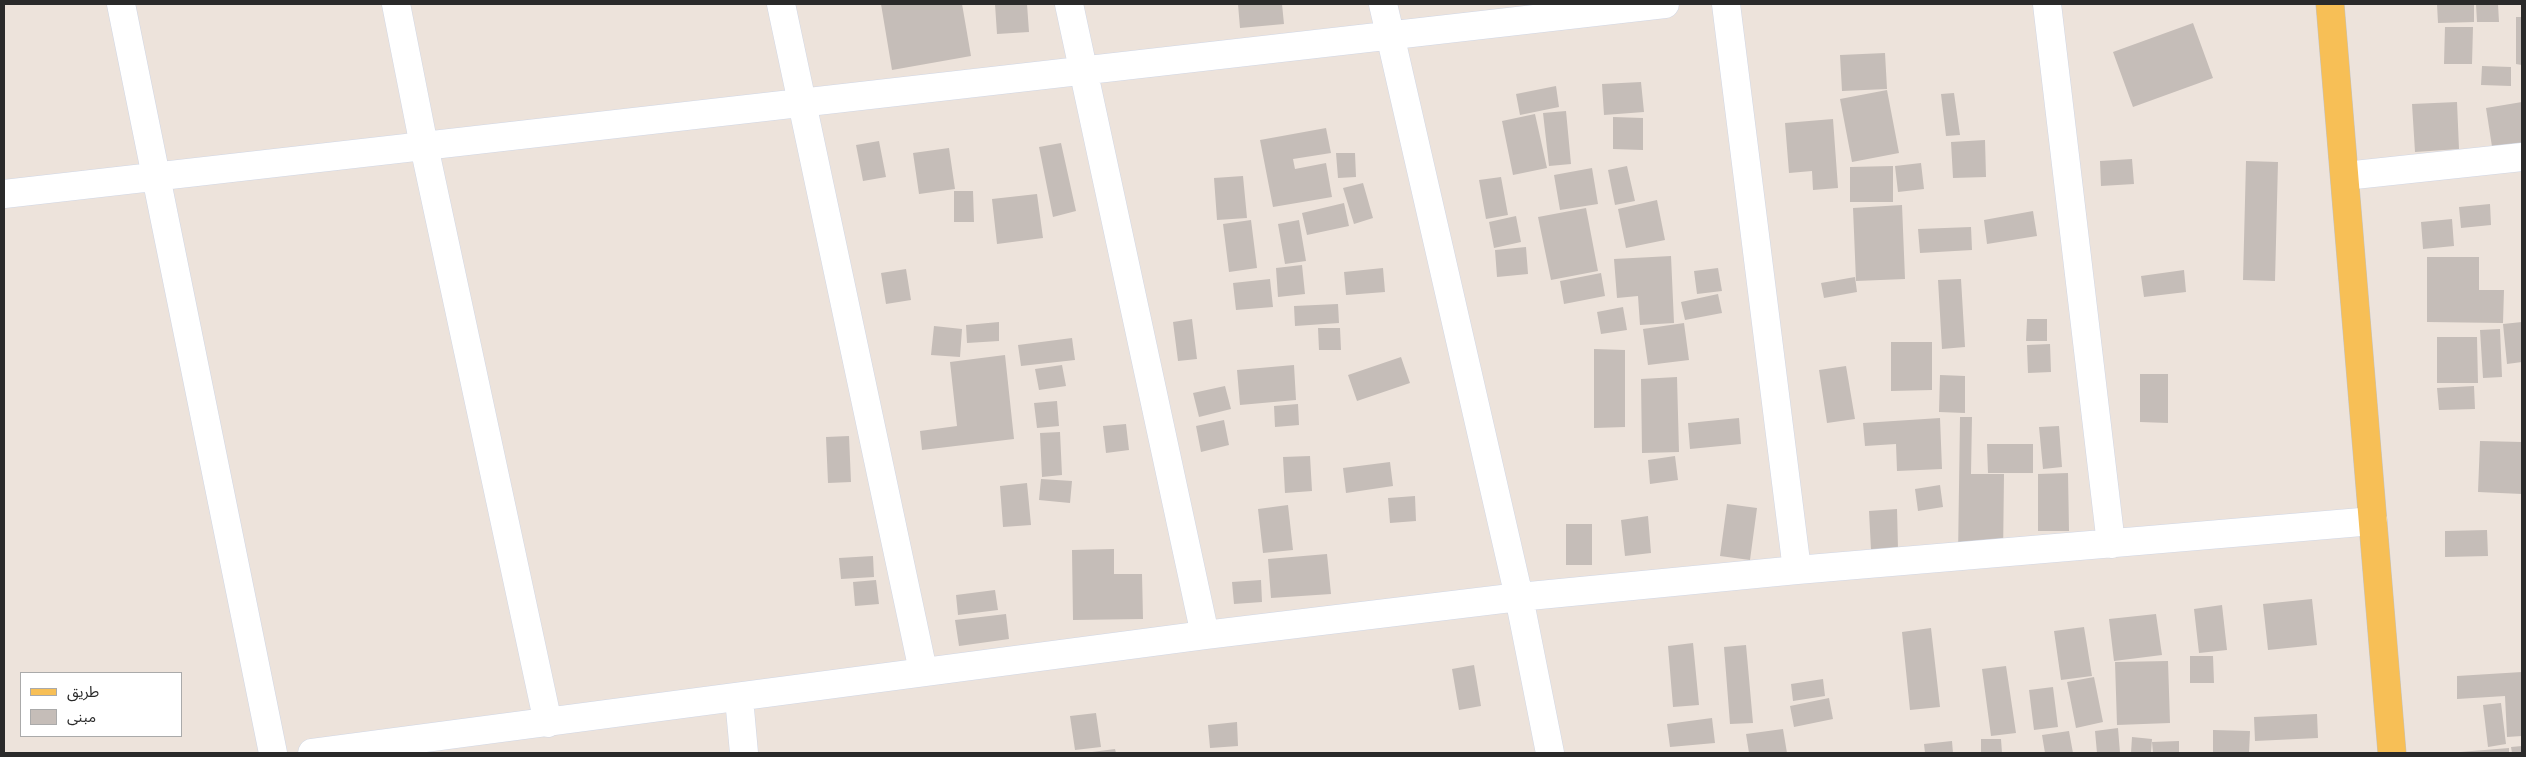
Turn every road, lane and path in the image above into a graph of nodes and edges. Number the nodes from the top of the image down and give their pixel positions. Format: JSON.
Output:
{"nodes":[{"id":1,"x":121,"y":4,"type":"edge"},
{"id":2,"x":396,"y":4,"type":"edge"},
{"id":3,"x":781,"y":4,"type":"edge"},
{"id":4,"x":1069,"y":4,"type":"edge"},
{"id":5,"x":1383,"y":4,"type":"edge"},
{"id":6,"x":1653,"y":4,"type":"edge"},
{"id":7,"x":1726,"y":4,"type":"edge"},
{"id":8,"x":2047,"y":4,"type":"edge"},
{"id":9,"x":2330,"y":4,"type":"edge"},
{"id":10,"x":1390,"y":35,"type":"junction"},
{"id":11,"x":1083,"y":70,"type":"junction"},
{"id":12,"x":801,"y":102,"type":"junction"},
{"id":13,"x":424,"y":146,"type":"junction"},
{"id":14,"x":2522,"y":157,"type":"edge"},
{"id":15,"x":157,"y":176,"type":"junction"},
{"id":16,"x":2345,"y":176,"type":"junction"},
{"id":17,"x":4,"y":194,"type":"edge"},
{"id":18,"x":2373,"y":521,"type":"junction"},
{"id":19,"x":2111,"y":544,"type":"junction"},
{"id":20,"x":1797,"y":570,"type":"junction"},
{"id":21,"x":1519,"y":597,"type":"junction"},
{"id":22,"x":1205,"y":635,"type":"junction"},
{"id":23,"x":922,"y":672,"type":"junction"},
{"id":24,"x":739,"y":698,"type":"junction"},
{"id":25,"x":548,"y":723,"type":"junction"},
{"id":26,"x":273,"y":753,"type":"edge"},
{"id":27,"x":312,"y":753,"type":"edge"},
{"id":28,"x":744,"y":753,"type":"edge"},
{"id":29,"x":1550,"y":753,"type":"edge"},
{"id":30,"x":2392,"y":753,"type":"edge"}],
"edges":[{"from":1,"to":15,"type":"street"},
{"from":2,"to":13,"type":"street"},
{"from":3,"to":12,"type":"street"},
{"from":4,"to":11,"type":"street"},
{"from":5,"to":10,"type":"street"},
{"from":6,"to":10,"type":"street"},
{"from":7,"to":20,"type":"street"},
{"from":8,"to":19,"type":"street"},
{"from":9,"to":16,"type":"main road"},
{"from":10,"to":11,"type":"street"},
{"from":10,"to":21,"type":"street"},
{"from":11,"to":12,"type":"street"},
{"from":11,"to":22,"type":"street"},
{"from":12,"to":13,"type":"street"},
{"from":12,"to":23,"type":"street"},
{"from":13,"to":15,"type":"street"},
{"from":13,"to":25,"type":"street"},
{"from":14,"to":16,"type":"street"},
{"from":15,"to":17,"type":"street"},
{"from":15,"to":26,"type":"street"},
{"from":16,"to":18,"type":"main road"},
{"from":18,"to":19,"type":"street"},
{"from":18,"to":30,"type":"main road"},
{"from":19,"to":20,"type":"street"},
{"from":20,"to":21,"type":"street"},
{"from":21,"to":22,"type":"street"},
{"from":21,"to":29,"type":"street"},
{"from":22,"to":23,"type":"street"},
{"from":23,"to":24,"type":"street"},
{"from":24,"to":25,"type":"street"},
{"from":24,"to":28,"type":"street"},
{"from":25,"to":27,"type":"street"}]}
